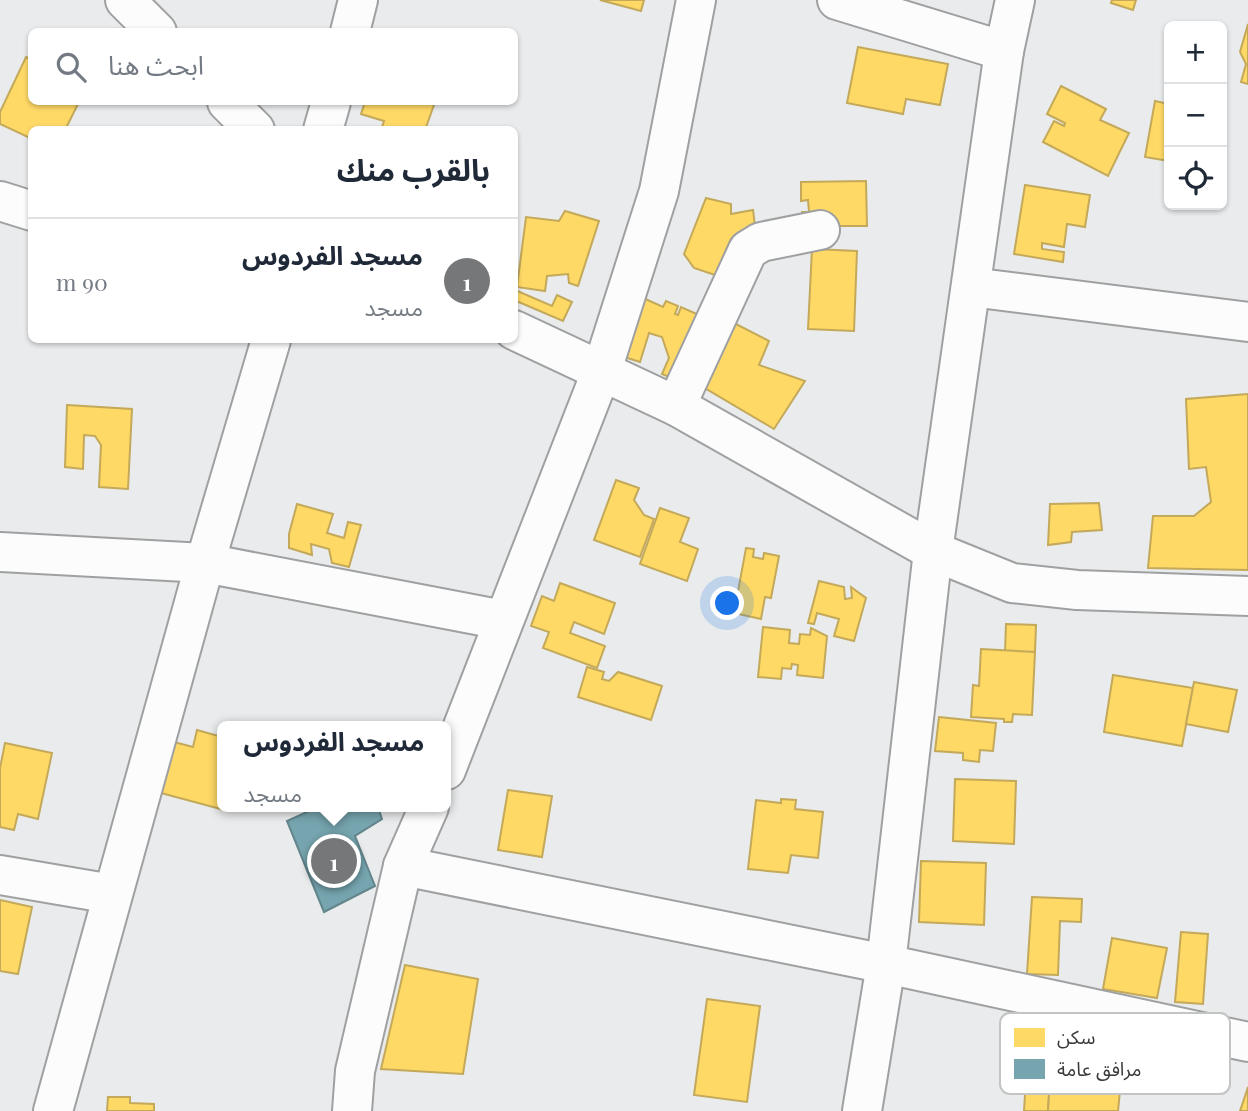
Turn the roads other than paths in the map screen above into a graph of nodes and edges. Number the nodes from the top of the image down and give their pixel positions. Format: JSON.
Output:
{"nodes":[{"id":1,"x":125,"y":0,"type":"edge"},
{"id":2,"x":358,"y":0,"type":"edge"},
{"id":3,"x":696,"y":0,"type":"edge"},
{"id":4,"x":837,"y":0,"type":"edge"},
{"id":5,"x":1015,"y":0,"type":"edge"},
{"id":6,"x":153,"y":28,"type":"edge"},
{"id":7,"x":351,"y":28,"type":"edge"},
{"id":8,"x":1004,"y":51,"type":"junction"},
{"id":9,"x":230,"y":105,"type":"edge"},
{"id":10,"x":330,"y":105,"type":"edge"},
{"id":11,"x":251,"y":126,"type":"edge"},
{"id":12,"x":324,"y":126,"type":"edge"},
{"id":13,"x":0,"y":201,"type":"edge"},
{"id":14,"x":28,"y":210,"type":"edge"},
{"id":15,"x":820,"y":230,"type":"dead end"},
{"id":16,"x":971,"y":287,"type":"junction"},
{"id":17,"x":1248,"y":322,"type":"edge"},
{"id":18,"x":518,"y":332,"type":"edge"},
{"id":19,"x":270,"y":343,"type":"edge"},
{"id":20,"x":602,"y":370,"type":"junction"},
{"id":21,"x":676,"y":406,"type":"junction"},
{"id":22,"x":933,"y":551,"type":"junction"},
{"id":23,"x":0,"y":552,"type":"edge"},
{"id":24,"x":205,"y":563,"type":"junction"},
{"id":25,"x":1248,"y":596,"type":"edge"},
{"id":26,"x":503,"y":620,"type":"junction"},
{"id":27,"x":451,"y":758,"type":"edge"},
{"id":28,"x":427,"y":812,"type":"edge"},
{"id":29,"x":403,"y":866,"type":"junction"},
{"id":30,"x":0,"y":875,"type":"edge"},
{"id":31,"x":112,"y":894,"type":"junction"},
{"id":32,"x":886,"y":964,"type":"junction"},
{"id":33,"x":1113,"y":1013,"type":"edge"},
{"id":34,"x":1230,"y":1038,"type":"edge"},
{"id":35,"x":1248,"y":1042,"type":"edge"},
{"id":36,"x":53,"y":1111,"type":"edge"},
{"id":37,"x":352,"y":1111,"type":"edge"},
{"id":38,"x":862,"y":1111,"type":"edge"}],
"edges":[{"from":1,"to":6,"type":"street"},
{"from":2,"to":7,"type":"street"},
{"from":3,"to":20,"type":"street"},
{"from":4,"to":8,"type":"street"},
{"from":5,"to":8,"type":"street"},
{"from":8,"to":16,"type":"street"},
{"from":9,"to":11,"type":"street"},
{"from":10,"to":12,"type":"street"},
{"from":13,"to":14,"type":"street"},
{"from":15,"to":21,"type":"street"},
{"from":16,"to":17,"type":"street"},
{"from":16,"to":22,"type":"street"},
{"from":18,"to":20,"type":"street"},
{"from":19,"to":24,"type":"street"},
{"from":20,"to":21,"type":"street"},
{"from":20,"to":26,"type":"street"},
{"from":21,"to":22,"type":"street"},
{"from":22,"to":25,"type":"street"},
{"from":22,"to":32,"type":"street"},
{"from":23,"to":24,"type":"street"},
{"from":24,"to":26,"type":"street"},
{"from":24,"to":31,"type":"street"},
{"from":26,"to":27,"type":"street"},
{"from":28,"to":29,"type":"street"},
{"from":29,"to":32,"type":"street"},
{"from":29,"to":37,"type":"street"},
{"from":30,"to":31,"type":"street"},
{"from":31,"to":36,"type":"street"},
{"from":32,"to":33,"type":"street"},
{"from":32,"to":38,"type":"street"},
{"from":34,"to":35,"type":"street"}]}
